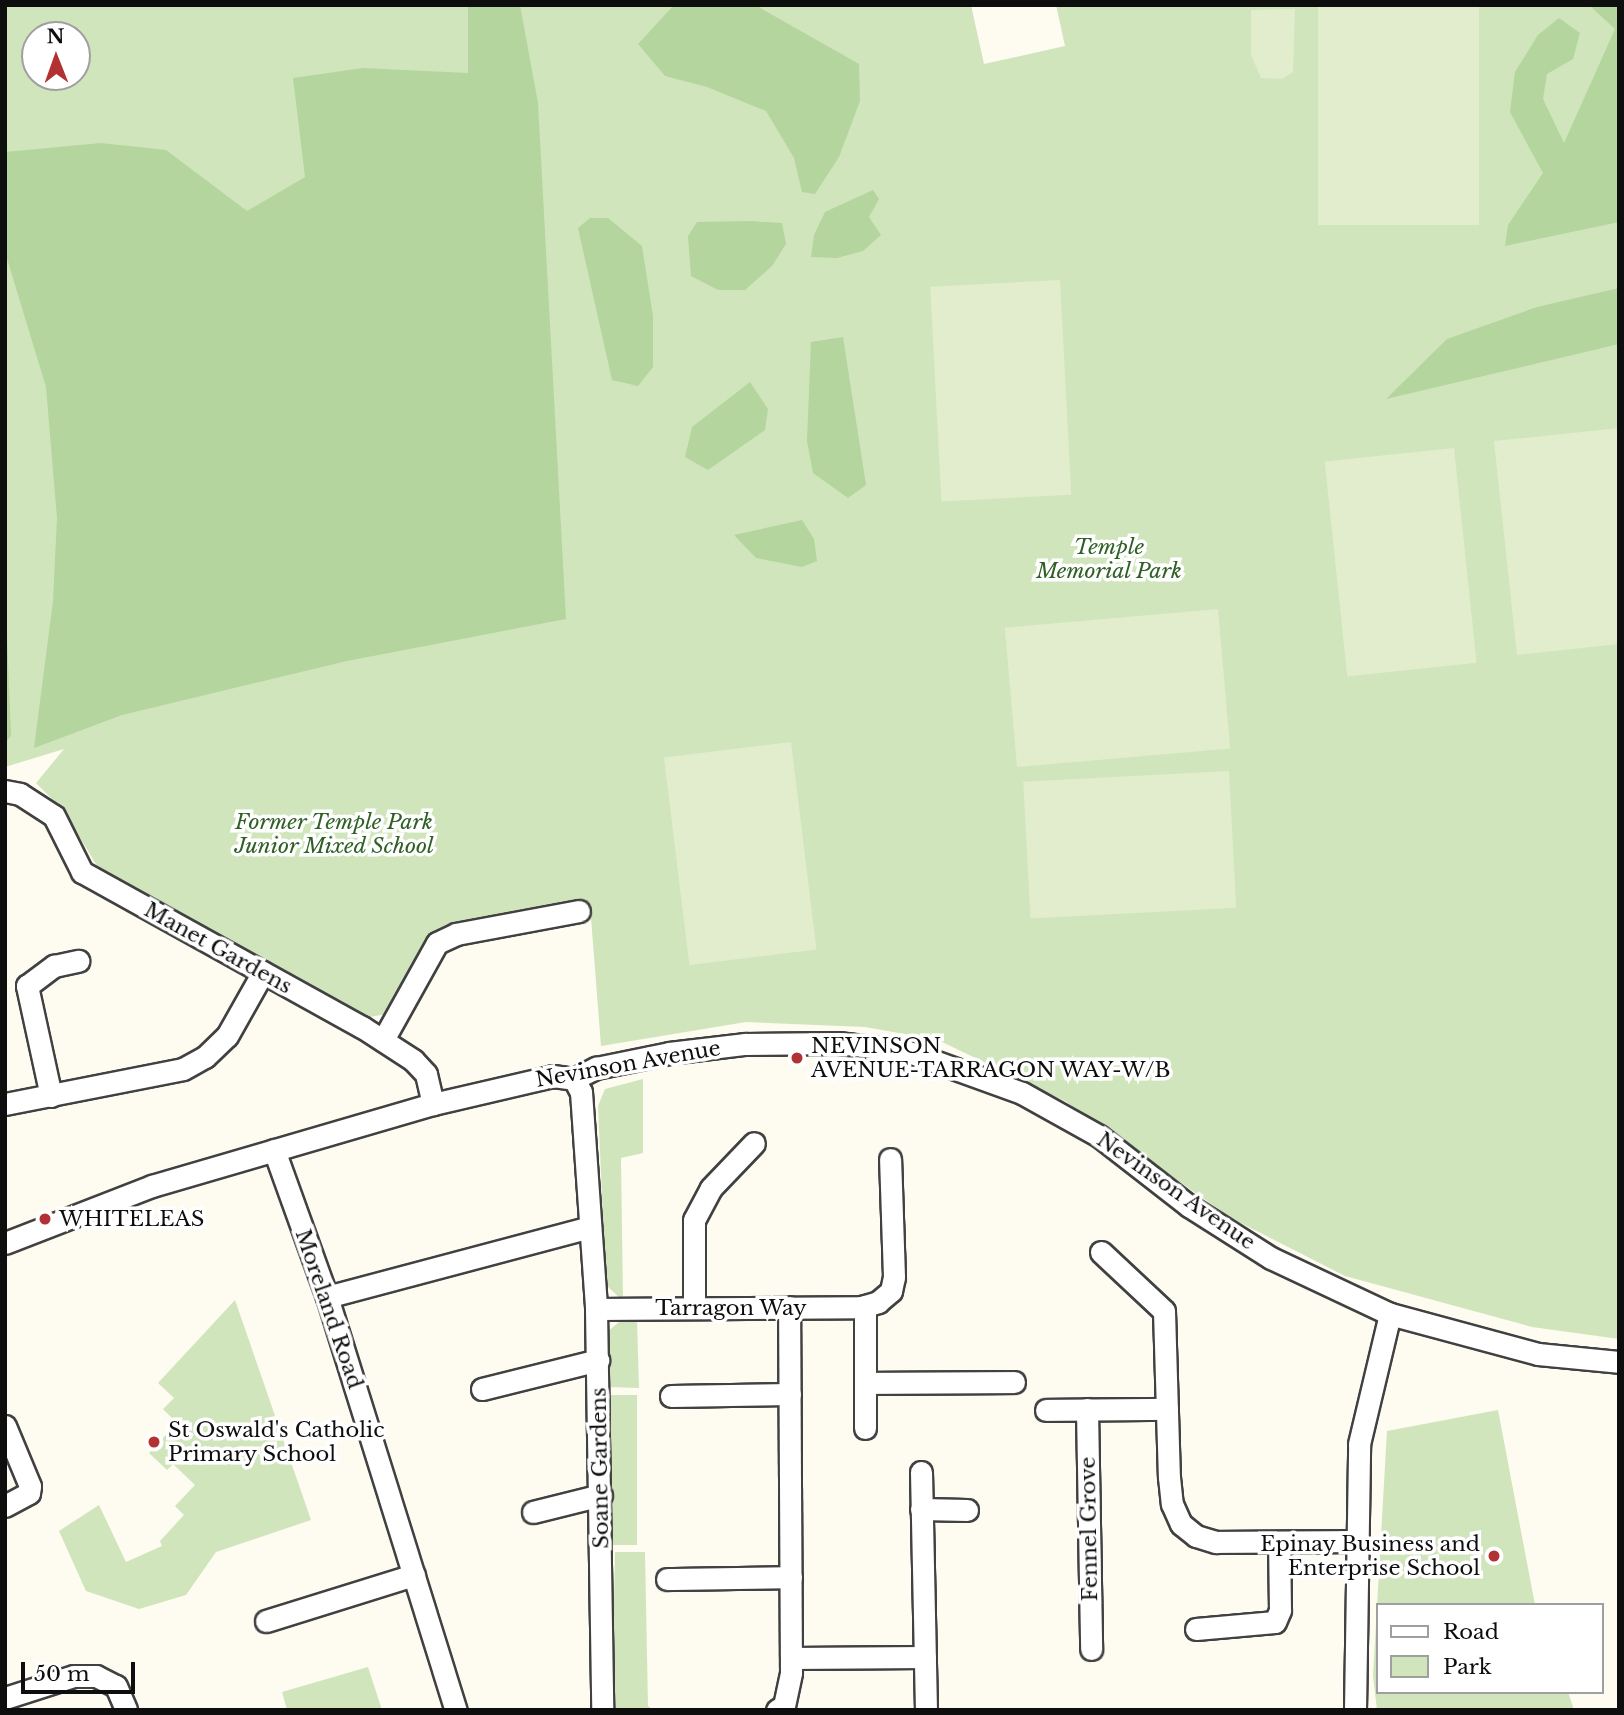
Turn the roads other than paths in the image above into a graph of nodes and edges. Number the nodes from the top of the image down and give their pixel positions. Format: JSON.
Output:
{"nodes":[{"id":1,"x":5,"y":790,"type":"edge"},
{"id":2,"x":579,"y":911,"type":"dead end"},
{"id":3,"x":78,"y":961,"type":"dead end"},
{"id":4,"x":263,"y":972,"type":"junction"},
{"id":5,"x":383,"y":1040,"type":"junction"},
{"id":6,"x":574,"y":1079,"type":"junction"},
{"id":7,"x":51,"y":1096,"type":"junction"},
{"id":8,"x":5,"y":1104,"type":"edge"},
{"id":9,"x":433,"y":1104,"type":"junction"},
{"id":10,"x":754,"y":1143,"type":"dead end"},
{"id":11,"x":274,"y":1150,"type":"junction"},
{"id":12,"x":890,"y":1159,"type":"dead end"},
{"id":13,"x":590,"y":1227,"type":"junction"},
{"id":14,"x":5,"y":1243,"type":"edge"},
{"id":15,"x":1101,"y":1252,"type":"dead end"},
{"id":16,"x":327,"y":1297,"type":"junction"},
{"id":17,"x":865,"y":1306,"type":"junction"},
{"id":18,"x":789,"y":1307,"type":"junction"},
{"id":19,"x":694,"y":1308,"type":"junction"},
{"id":20,"x":596,"y":1309,"type":"junction"},
{"id":21,"x":1390,"y":1314,"type":"junction"},
{"id":22,"x":598,"y":1360,"type":"junction"},
{"id":23,"x":1619,"y":1362,"type":"edge"},
{"id":24,"x":1014,"y":1382,"type":"dead end"},
{"id":25,"x":865,"y":1383,"type":"junction"},
{"id":26,"x":482,"y":1390,"type":"dead end"},
{"id":27,"x":790,"y":1394,"type":"junction"},
{"id":28,"x":671,"y":1396,"type":"dead end"},
{"id":29,"x":1087,"y":1409,"type":"junction"},
{"id":30,"x":1167,"y":1409,"type":"junction"},
{"id":31,"x":1046,"y":1410,"type":"dead end"},
{"id":32,"x":5,"y":1426,"type":"edge"},
{"id":33,"x":865,"y":1428,"type":"dead end"},
{"id":34,"x":920,"y":1472,"type":"dead end"},
{"id":35,"x":601,"y":1495,"type":"junction"},
{"id":36,"x":5,"y":1506,"type":"edge"},
{"id":37,"x":921,"y":1509,"type":"junction"},
{"id":38,"x":967,"y":1510,"type":"dead end"},
{"id":39,"x":533,"y":1512,"type":"dead end"},
{"id":40,"x":1356,"y":1541,"type":"junction"},
{"id":41,"x":1279,"y":1542,"type":"junction"},
{"id":42,"x":414,"y":1575,"type":"junction"},
{"id":43,"x":790,"y":1577,"type":"junction"},
{"id":44,"x":667,"y":1579,"type":"dead end"},
{"id":45,"x":266,"y":1621,"type":"dead end"},
{"id":46,"x":1196,"y":1629,"type":"dead end"},
{"id":47,"x":1091,"y":1649,"type":"dead end"},
{"id":48,"x":925,"y":1657,"type":"junction"},
{"id":49,"x":791,"y":1658,"type":"junction"},
{"id":50,"x":5,"y":1698,"type":"edge"},
{"id":51,"x":126,"y":1710,"type":"edge"},
{"id":52,"x":456,"y":1710,"type":"edge"},
{"id":53,"x":602,"y":1710,"type":"edge"},
{"id":54,"x":778,"y":1710,"type":"edge"},
{"id":55,"x":926,"y":1710,"type":"edge"},
{"id":56,"x":1355,"y":1710,"type":"edge"}],
"edges":[{"from":1,"to":4,"type":"street","name":"Manet Gardens"},
{"from":2,"to":5,"type":"street"},
{"from":3,"to":7,"type":"street"},
{"from":4,"to":5,"type":"street","name":"Manet Gardens"},
{"from":4,"to":7,"type":"street"},
{"from":5,"to":9,"type":"street","name":"Manet Gardens"},
{"from":6,"to":9,"type":"street","name":"Nevinson Avenue"},
{"from":6,"to":13,"type":"street","name":"Soane Gardens"},
{"from":6,"to":21,"type":"street","name":"Nevinson Avenue"},
{"from":7,"to":8,"type":"street"},
{"from":9,"to":11,"type":"street","name":"Nevinson Avenue"},
{"from":10,"to":19,"type":"street"},
{"from":11,"to":14,"type":"street","name":"Nevinson Avenue"},
{"from":11,"to":16,"type":"street","name":"Moreland Road"},
{"from":12,"to":17,"type":"street"},
{"from":13,"to":16,"type":"street"},
{"from":13,"to":20,"type":"street","name":"Soane Gardens"},
{"from":15,"to":30,"type":"street"},
{"from":16,"to":42,"type":"street","name":"Moreland Road"},
{"from":17,"to":18,"type":"street","name":"Tarragon Way"},
{"from":17,"to":25,"type":"street"},
{"from":18,"to":19,"type":"street","name":"Tarragon Way"},
{"from":18,"to":27,"type":"street"},
{"from":19,"to":20,"type":"street","name":"Tarragon Way"},
{"from":20,"to":22,"type":"street","name":"Soane Gardens"},
{"from":21,"to":23,"type":"street","name":"Nevinson Avenue"},
{"from":21,"to":40,"type":"street"},
{"from":22,"to":26,"type":"street"},
{"from":22,"to":35,"type":"street","name":"Soane Gardens"},
{"from":24,"to":25,"type":"street"},
{"from":25,"to":33,"type":"street"},
{"from":27,"to":28,"type":"street"},
{"from":27,"to":43,"type":"street"},
{"from":29,"to":30,"type":"street"},
{"from":29,"to":31,"type":"street"},
{"from":29,"to":47,"type":"street","name":"Fennel Grove"},
{"from":30,"to":41,"type":"street"},
{"from":32,"to":36,"type":"street"},
{"from":34,"to":37,"type":"street"},
{"from":35,"to":39,"type":"street"},
{"from":35,"to":53,"type":"street","name":"Soane Gardens"},
{"from":37,"to":38,"type":"street"},
{"from":37,"to":48,"type":"street"},
{"from":40,"to":41,"type":"street"},
{"from":40,"to":56,"type":"street"},
{"from":41,"to":46,"type":"street"},
{"from":42,"to":45,"type":"street"},
{"from":42,"to":52,"type":"street","name":"Moreland Road"},
{"from":43,"to":44,"type":"street"},
{"from":43,"to":49,"type":"street"},
{"from":48,"to":49,"type":"street"},
{"from":48,"to":55,"type":"street"},
{"from":49,"to":54,"type":"street"},
{"from":50,"to":51,"type":"street"}]}
